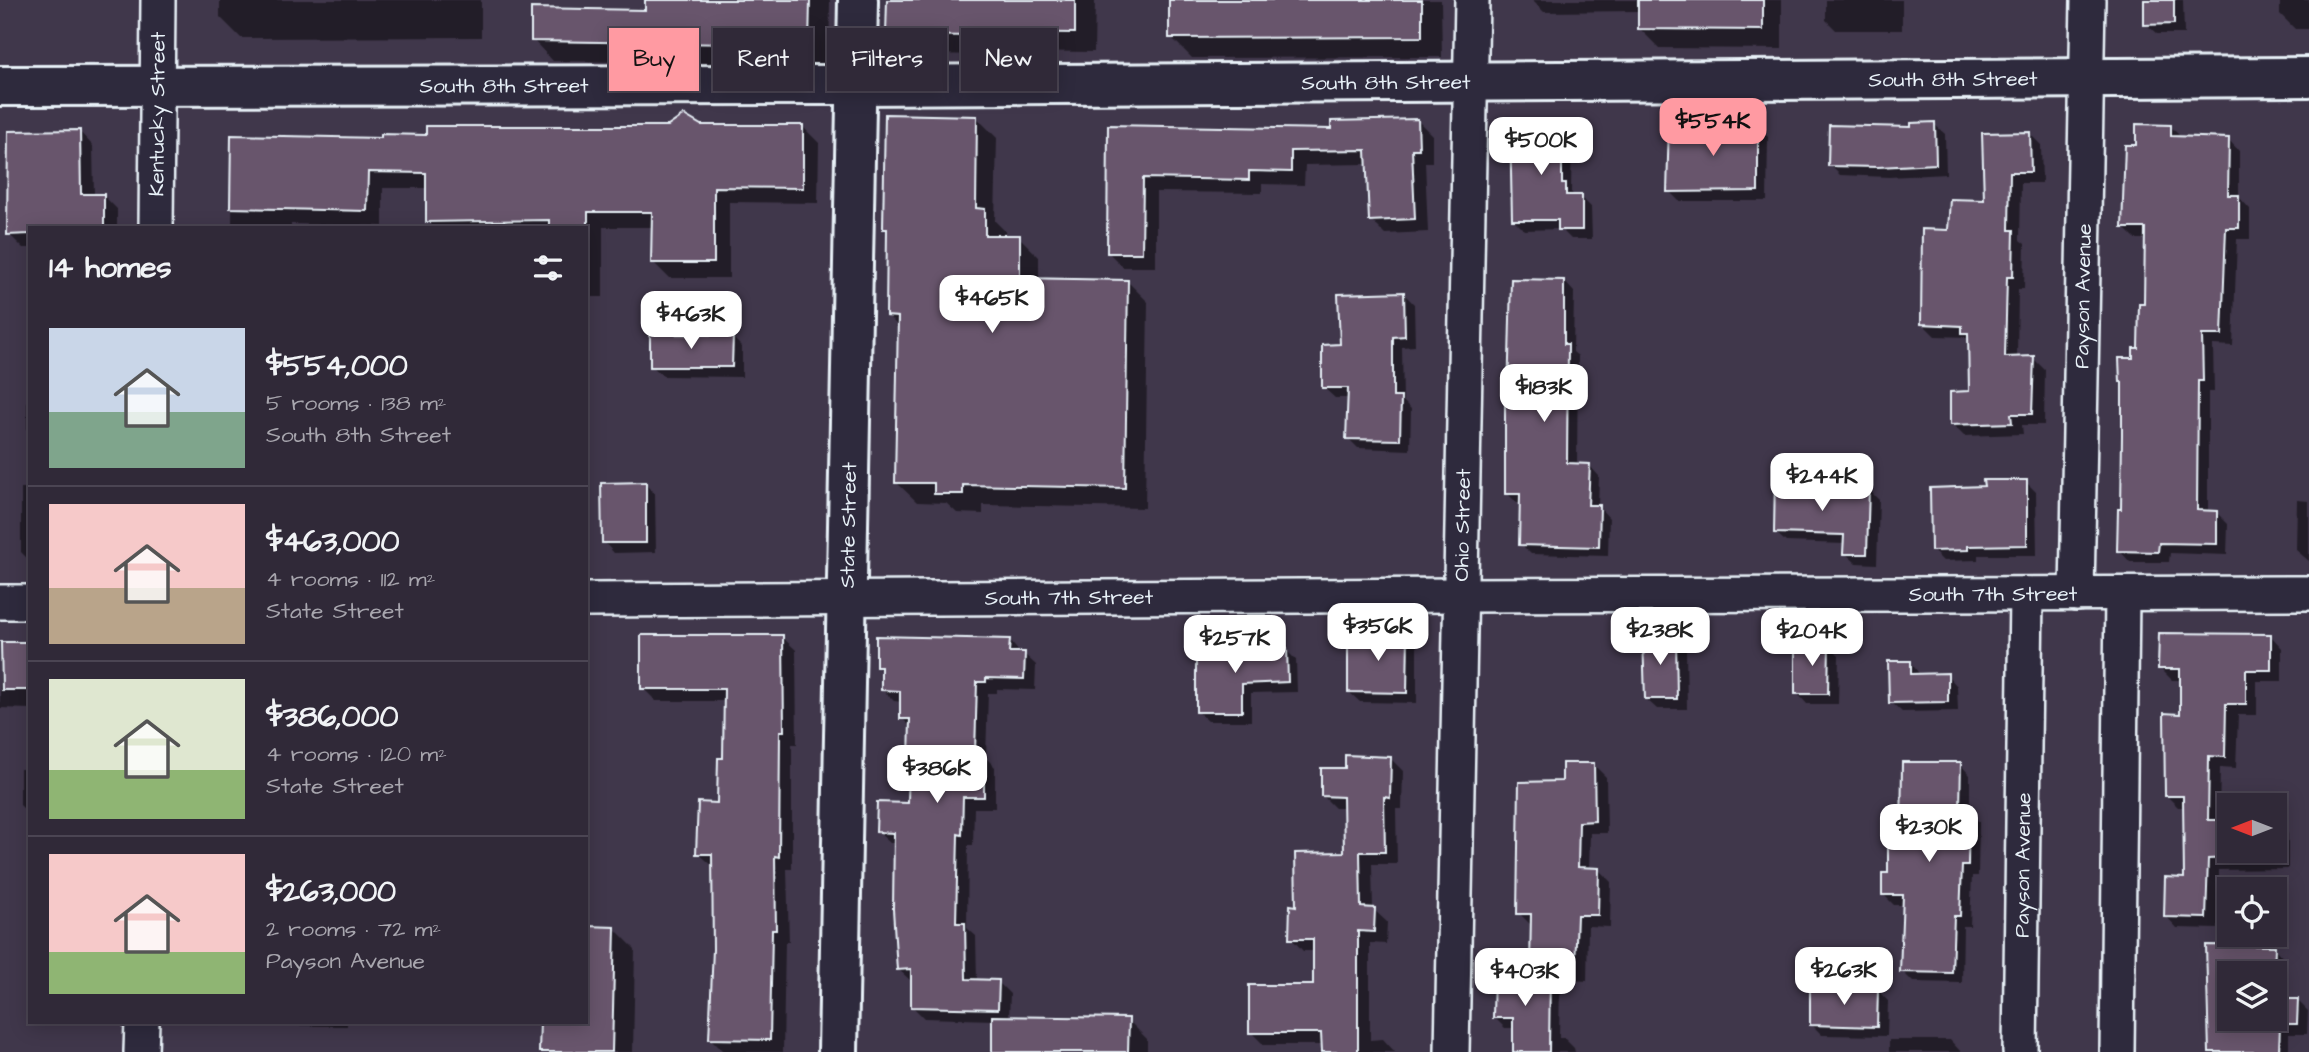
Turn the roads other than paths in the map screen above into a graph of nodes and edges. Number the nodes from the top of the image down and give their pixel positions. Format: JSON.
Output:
{"nodes":[{"id":1,"x":158,"y":0,"type":"edge"},
{"id":2,"x":858,"y":0,"type":"edge"},
{"id":3,"x":1472,"y":0,"type":"edge"},
{"id":4,"x":2088,"y":0,"type":"edge"},
{"id":5,"x":857,"y":28,"type":"edge"},
{"id":6,"x":2309,"y":77,"type":"edge"},
{"id":7,"x":2087,"y":78,"type":"junction"},
{"id":8,"x":1471,"y":82,"type":"junction"},
{"id":9,"x":157,"y":85,"type":"junction"},
{"id":10,"x":827,"y":85,"type":"edge"},
{"id":11,"x":947,"y":85,"type":"edge"},
{"id":12,"x":0,"y":86,"type":"edge"},
{"id":13,"x":856,"y":91,"type":"edge"},
{"id":14,"x":156,"y":226,"type":"edge"},
{"id":15,"x":2309,"y":593,"type":"edge"},
{"id":16,"x":2026,"y":594,"type":"junction"},
{"id":17,"x":2077,"y":594,"type":"junction"},
{"id":18,"x":2122,"y":594,"type":"junction"},
{"id":19,"x":1461,"y":595,"type":"junction"},
{"id":20,"x":847,"y":599,"type":"junction"},
{"id":21,"x":588,"y":600,"type":"edge"},
{"id":22,"x":0,"y":602,"type":"edge"},
{"id":23,"x":28,"y":602,"type":"edge"},
{"id":24,"x":142,"y":1024,"type":"edge"},
{"id":25,"x":141,"y":1052,"type":"edge"},
{"id":26,"x":838,"y":1052,"type":"edge"},
{"id":27,"x":1452,"y":1052,"type":"edge"},
{"id":28,"x":2020,"y":1052,"type":"edge"},
{"id":29,"x":2117,"y":1052,"type":"edge"}],
"edges":[{"from":1,"to":9,"type":"street","name":"Kentucky Street"},
{"from":2,"to":5,"type":"street","name":"State Street"},
{"from":3,"to":8,"type":"street","name":"Ohio Street"},
{"from":4,"to":7,"type":"street","name":"Payson Avenue"},
{"from":6,"to":7,"type":"street","name":"South 8th Street"},
{"from":7,"to":8,"type":"street","name":"South 8th Street"},
{"from":7,"to":17,"type":"street","name":"Payson Avenue"},
{"from":8,"to":11,"type":"street","name":"South 8th Street"},
{"from":8,"to":19,"type":"street","name":"Ohio Street"},
{"from":9,"to":10,"type":"street","name":"South 8th Street"},
{"from":9,"to":12,"type":"street","name":"South 8th Street"},
{"from":9,"to":14,"type":"street","name":"Kentucky Street"},
{"from":13,"to":20,"type":"street","name":"State Street"},
{"from":15,"to":18,"type":"street","name":"South 7th Street"},
{"from":16,"to":17,"type":"street","name":"South 7th Street"},
{"from":16,"to":19,"type":"street","name":"South 7th Street"},
{"from":16,"to":28,"type":"street","name":"Payson Avenue"},
{"from":17,"to":18,"type":"street","name":"South 7th Street"},
{"from":18,"to":29,"type":"street"},
{"from":19,"to":20,"type":"street","name":"South 7th Street"},
{"from":19,"to":27,"type":"street","name":"Ohio Street"},
{"from":20,"to":21,"type":"street","name":"South 7th Street"},
{"from":20,"to":26,"type":"street","name":"State Street"},
{"from":22,"to":23,"type":"street"},
{"from":24,"to":25,"type":"street"}]}
